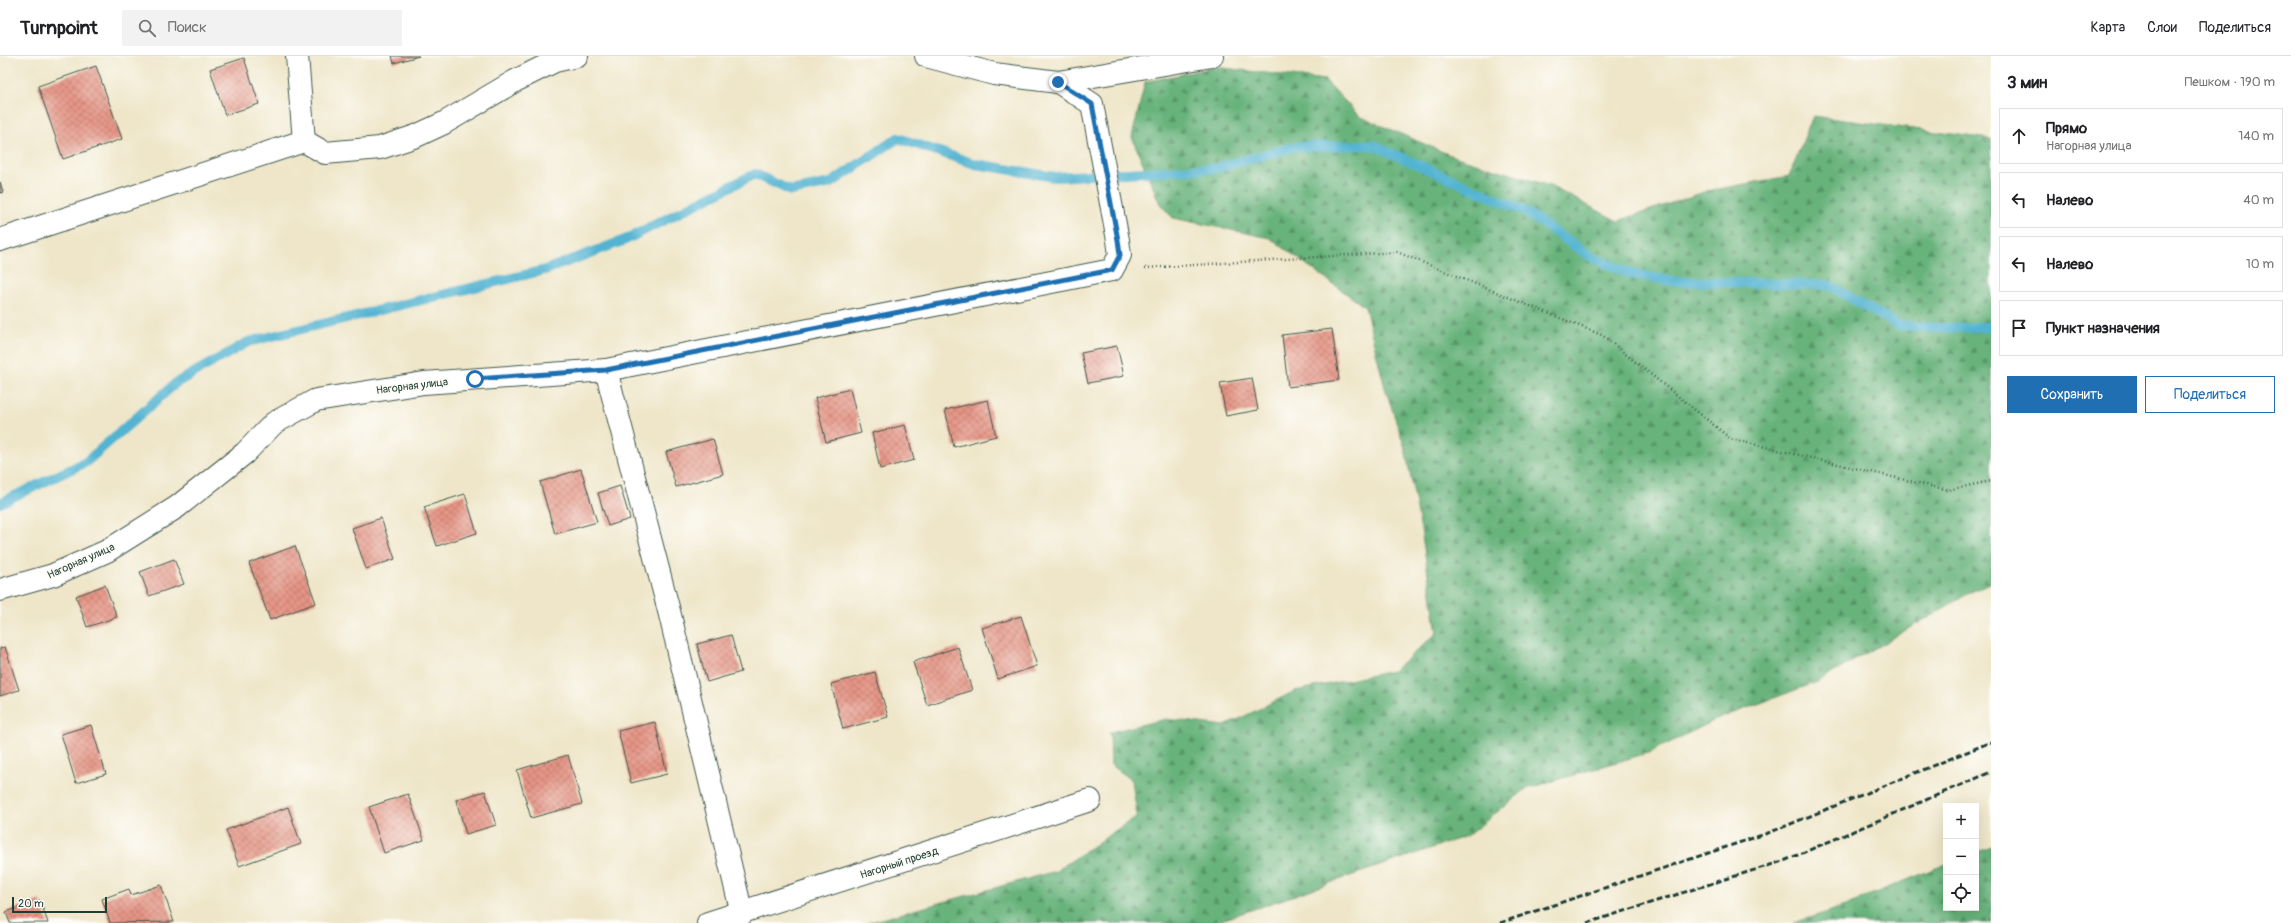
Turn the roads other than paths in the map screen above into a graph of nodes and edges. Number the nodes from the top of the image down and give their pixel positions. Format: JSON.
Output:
{"nodes":[{"id":1,"x":297,"y":56,"type":"edge"},
{"id":2,"x":577,"y":56,"type":"edge"},
{"id":3,"x":926,"y":56,"type":"edge"},
{"id":4,"x":1212,"y":56,"type":"edge"},
{"id":5,"x":1058,"y":82,"type":"junction"},
{"id":6,"x":304,"y":141,"type":"junction"},
{"id":7,"x":0,"y":240,"type":"edge"},
{"id":8,"x":606,"y":370,"type":"junction"},
{"id":9,"x":0,"y":590,"type":"edge"},
{"id":10,"x":1090,"y":800,"type":"dead end"},
{"id":11,"x":742,"y":914,"type":"junction"},
{"id":12,"x":708,"y":923,"type":"edge"}],
"edges":[{"from":1,"to":6,"type":"street"},
{"from":2,"to":6,"type":"street"},
{"from":3,"to":5,"type":"street"},
{"from":4,"to":5,"type":"street"},
{"from":5,"to":8,"type":"street","name":"Нагорная улица"},
{"from":6,"to":7,"type":"street"},
{"from":8,"to":9,"type":"street","name":"Нагорная улица"},
{"from":8,"to":11,"type":"street"},
{"from":10,"to":11,"type":"street","name":"Нагорный проезд"},
{"from":11,"to":12,"type":"street","name":"Нагорный проезд"}]}
